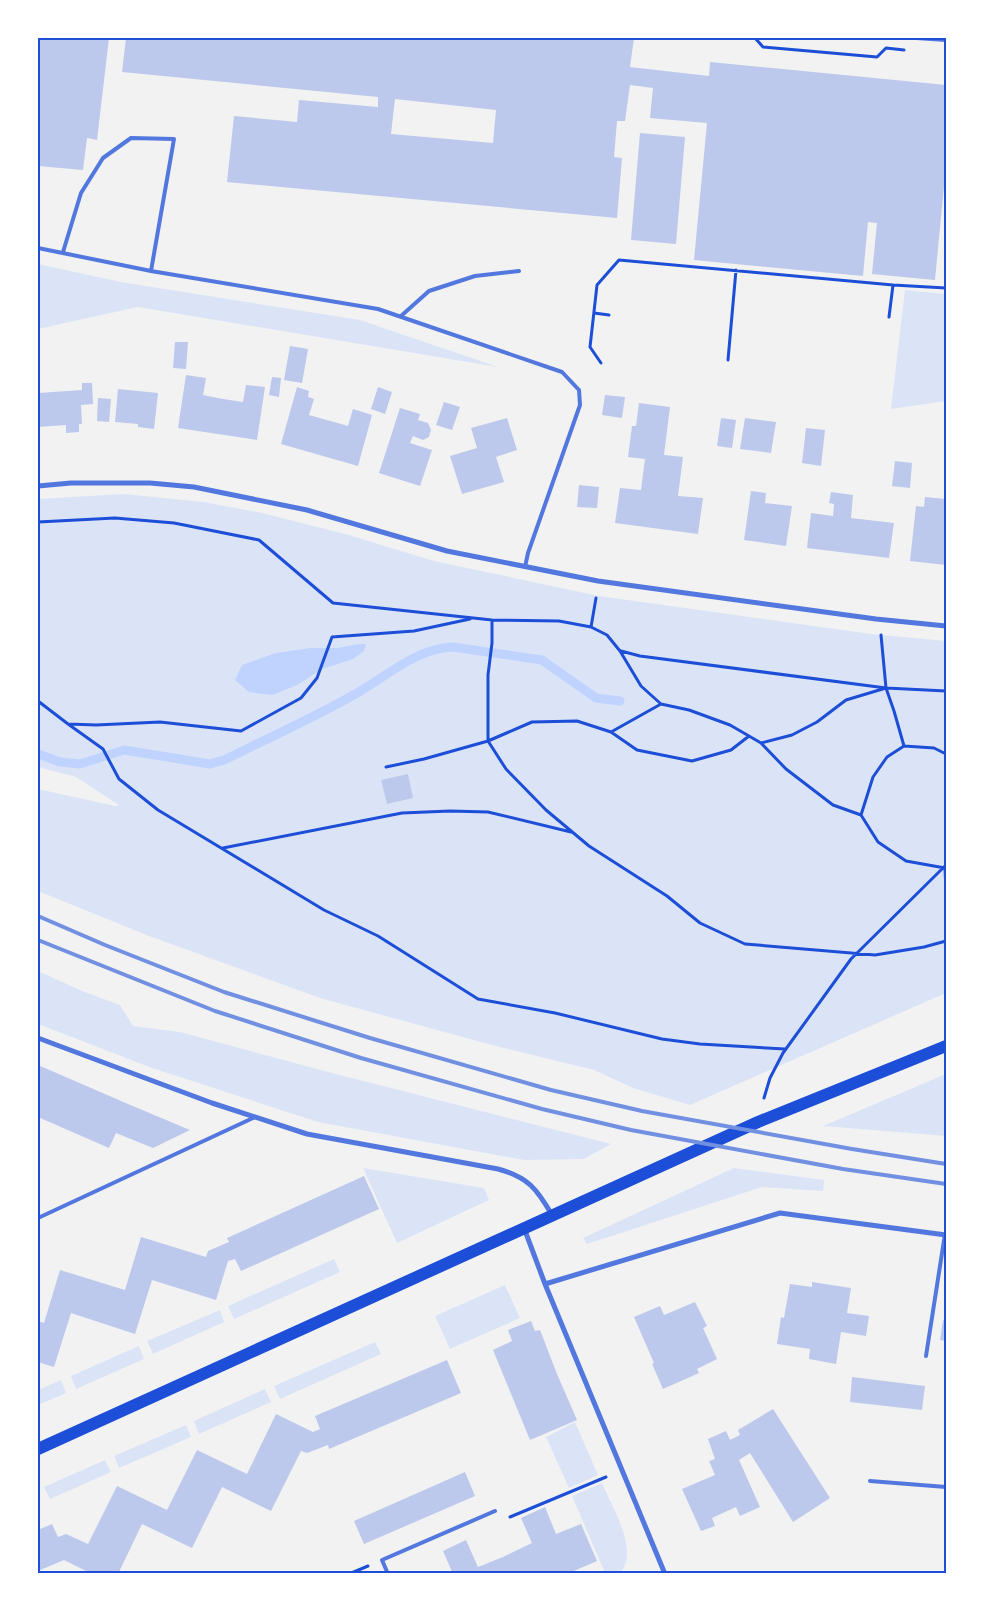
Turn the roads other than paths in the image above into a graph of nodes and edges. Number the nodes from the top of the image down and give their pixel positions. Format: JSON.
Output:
{"nodes":[{"id":1,"x":916,"y":38,"type":"edge"},
{"id":2,"x":946,"y":40,"type":"edge"},
{"id":3,"x":38,"y":248,"type":"edge"},
{"id":4,"x":63,"y":252,"type":"junction"},
{"id":5,"x":150,"y":270,"type":"junction"},
{"id":6,"x":519,"y":271,"type":"dead end"},
{"id":7,"x":401,"y":316,"type":"junction"},
{"id":8,"x":38,"y":486,"type":"edge"},
{"id":9,"x":525,"y":567,"type":"junction"},
{"id":10,"x":946,"y":626,"type":"edge"},
{"id":11,"x":38,"y":1038,"type":"edge"},
{"id":12,"x":946,"y":1046,"type":"edge"},
{"id":13,"x":253,"y":1118,"type":"junction"},
{"id":14,"x":552,"y":1215,"type":"junction"},
{"id":15,"x":38,"y":1218,"type":"edge"},
{"id":16,"x":524,"y":1228,"type":"junction"},
{"id":17,"x":946,"y":1235,"type":"edge"},
{"id":18,"x":546,"y":1284,"type":"junction"},
{"id":19,"x":926,"y":1356,"type":"dead end"},
{"id":20,"x":38,"y":1448,"type":"edge"},
{"id":21,"x":870,"y":1481,"type":"dead end"},
{"id":22,"x":946,"y":1488,"type":"edge"},
{"id":23,"x":495,"y":1511,"type":"road end"},
{"id":24,"x":388,"y":1574,"type":"edge"},
{"id":25,"x":665,"y":1574,"type":"edge"}],
"edges":[{"from":1,"to":2,"type":"lane"},
{"from":3,"to":4,"type":"lane"},
{"from":4,"to":5,"type":"lane"},
{"from":4,"to":5,"type":"lane"},
{"from":5,"to":7,"type":"lane"},
{"from":6,"to":7,"type":"lane"},
{"from":7,"to":9,"type":"lane"},
{"from":8,"to":9,"type":"street"},
{"from":9,"to":10,"type":"street"},
{"from":11,"to":13,"type":"street"},
{"from":12,"to":14,"type":"main road"},
{"from":13,"to":14,"type":"street"},
{"from":13,"to":15,"type":"lane"},
{"from":14,"to":16,"type":"main road"},
{"from":16,"to":18,"type":"street"},
{"from":16,"to":20,"type":"main road"},
{"from":17,"to":18,"type":"street"},
{"from":17,"to":19,"type":"lane"},
{"from":18,"to":25,"type":"street"},
{"from":21,"to":22,"type":"lane"},
{"from":23,"to":24,"type":"lane"}]}
